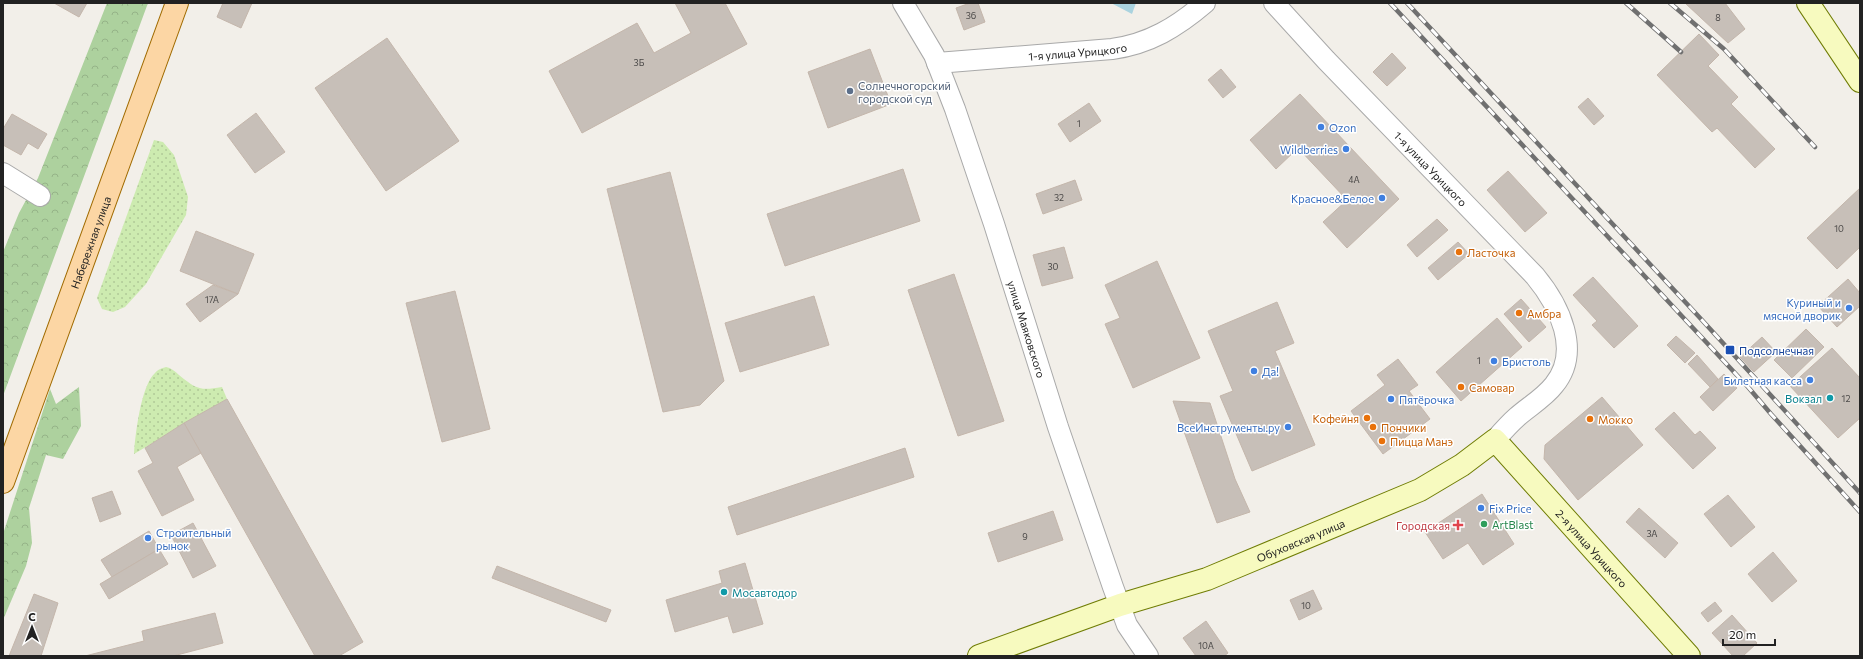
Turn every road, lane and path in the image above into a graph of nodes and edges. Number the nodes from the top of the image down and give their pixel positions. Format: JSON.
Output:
{"nodes":[{"id":1,"x":177,"y":3,"type":"edge"},
{"id":2,"x":903,"y":3,"type":"edge"},
{"id":3,"x":1205,"y":3,"type":"edge"},
{"id":4,"x":1274,"y":3,"type":"edge"},
{"id":5,"x":1808,"y":3,"type":"edge"},
{"id":6,"x":937,"y":63,"type":"junction"},
{"id":7,"x":1860,"y":81,"type":"edge"},
{"id":8,"x":3,"y":173,"type":"edge"},
{"id":9,"x":40,"y":196,"type":"dead end"},
{"id":10,"x":1567,"y":346,"type":"joint"},
{"id":11,"x":1495,"y":440,"type":"junction"},
{"id":12,"x":3,"y":482,"type":"edge"},
{"id":13,"x":1120,"y":605,"type":"junction"},
{"id":14,"x":979,"y":656,"type":"edge"},
{"id":15,"x":1148,"y":656,"type":"edge"},
{"id":16,"x":1689,"y":656,"type":"edge"}],
"edges":[{"from":1,"to":12,"type":"main road","name":"Набережная улица"},
{"from":2,"to":6,"type":"street","name":"улица Маяковского"},
{"from":3,"to":6,"type":"street","name":"1-я улица Урицкого"},
{"from":4,"to":10,"type":"street","name":"1-я улица Урицкого"},
{"from":5,"to":7,"type":"street"},
{"from":6,"to":13,"type":"street","name":"улица Маяковского"},
{"from":8,"to":9,"type":"street"},
{"from":10,"to":11,"type":"street","name":"Обуховская улица"},
{"from":11,"to":13,"type":"street","name":"Обуховская улица"},
{"from":11,"to":16,"type":"street","name":"2-я улица Урицкого"},
{"from":13,"to":14,"type":"street","name":"Обуховская улица"},
{"from":13,"to":15,"type":"street","name":"улица Маяковского"}]}
